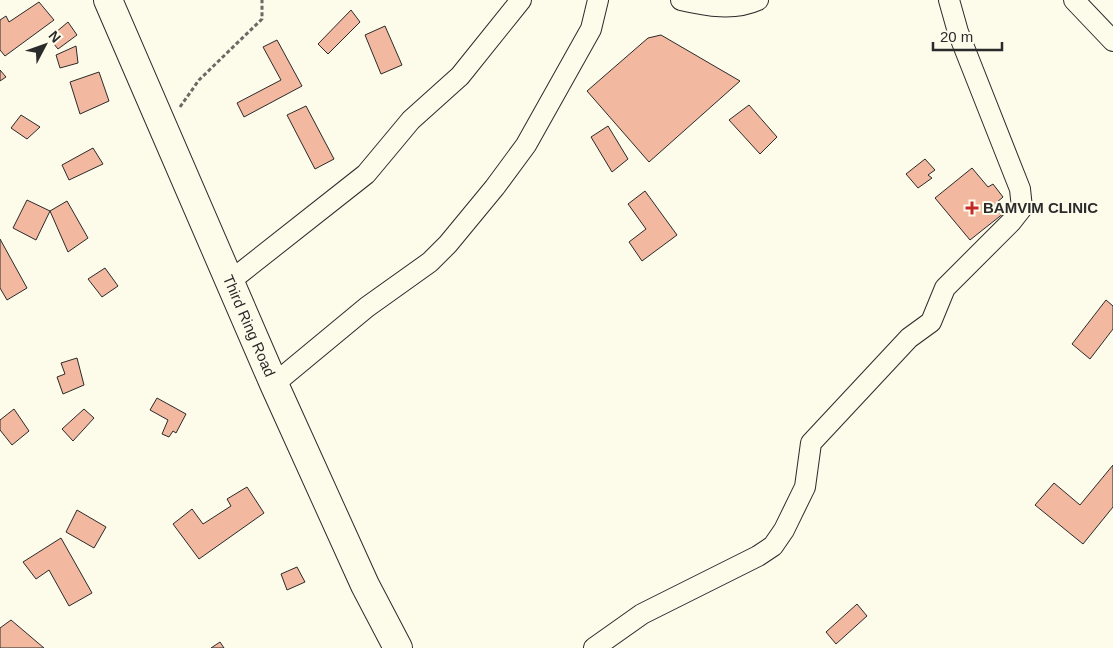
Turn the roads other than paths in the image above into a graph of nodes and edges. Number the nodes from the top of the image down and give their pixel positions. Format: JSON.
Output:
{"nodes":[{"id":1,"x":108,"y":0,"type":"edge"},
{"id":2,"x":522,"y":0,"type":"edge"},
{"id":3,"x":598,"y":0,"type":"edge"},
{"id":4,"x":681,"y":0,"type":"edge"},
{"id":5,"x":758,"y":0,"type":"edge"},
{"id":6,"x":949,"y":0,"type":"edge"},
{"id":7,"x":1074,"y":0,"type":"edge"},
{"id":8,"x":1113,"y":41,"type":"edge"},
{"id":9,"x":229,"y":282,"type":"junction"},
{"id":10,"x":274,"y":384,"type":"junction"},
{"id":11,"x":398,"y":648,"type":"edge"},
{"id":12,"x":594,"y":648,"type":"edge"}],
"edges":[{"from":1,"to":9,"type":"street","name":"Third Ring Road"},
{"from":2,"to":9,"type":"street"},
{"from":3,"to":10,"type":"street"},
{"from":4,"to":5,"type":"street"},
{"from":6,"to":12,"type":"street"},
{"from":7,"to":8,"type":"street"},
{"from":9,"to":10,"type":"street","name":"Third Ring Road"},
{"from":10,"to":11,"type":"street","name":"Third Ring Road"}]}
